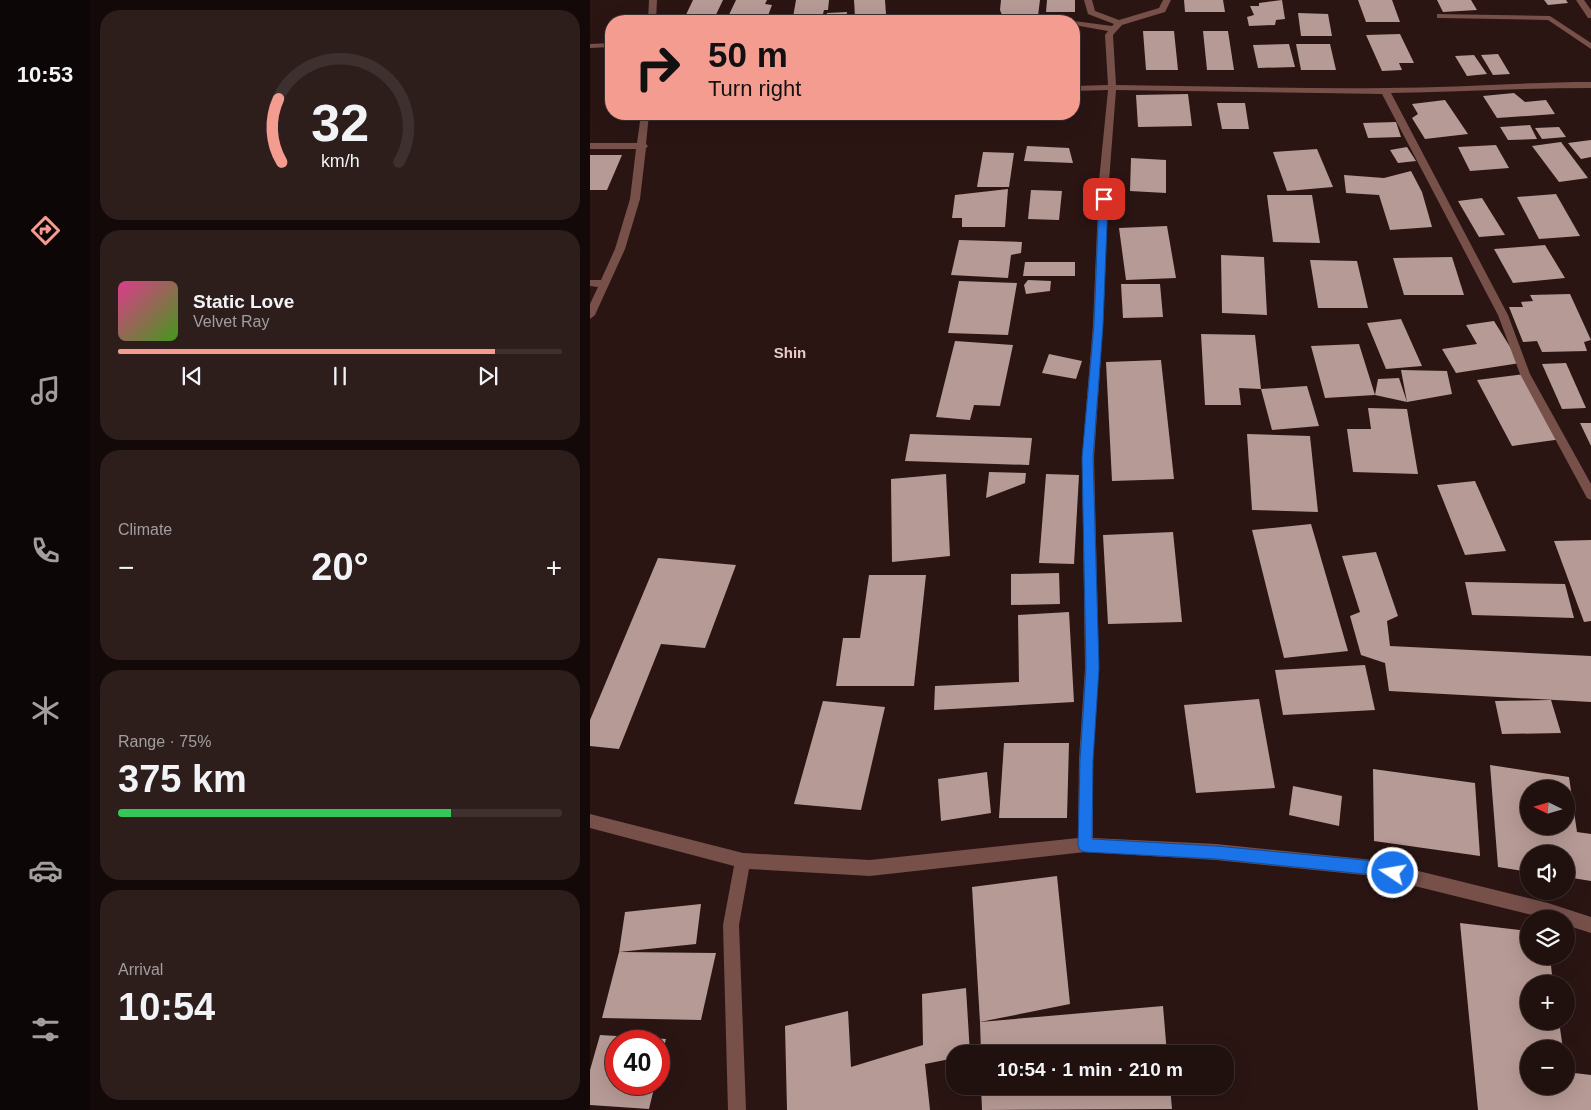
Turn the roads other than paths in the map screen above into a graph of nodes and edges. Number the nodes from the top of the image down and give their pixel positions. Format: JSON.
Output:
{"nodes":[{"id":1,"x":653,"y":0,"type":"edge"},
{"id":2,"x":1088,"y":0,"type":"edge"},
{"id":3,"x":1167,"y":0,"type":"edge"},
{"id":4,"x":1580,"y":0,"type":"edge"},
{"id":5,"x":652,"y":15,"type":"edge"},
{"id":6,"x":1440,"y":16,"type":"dead end"},
{"id":7,"x":1591,"y":16,"type":"edge"},
{"id":8,"x":1080,"y":23,"type":"edge"},
{"id":9,"x":1116,"y":26,"type":"junction"},
{"id":10,"x":605,"y":45,"type":"edge"},
{"id":11,"x":590,"y":46,"type":"edge"},
{"id":12,"x":1591,"y":47,"type":"edge"},
{"id":13,"x":1591,"y":84,"type":"edge"},
{"id":14,"x":1112,"y":87,"type":"junction"},
{"id":15,"x":1080,"y":88,"type":"edge"},
{"id":16,"x":1385,"y":91,"type":"junction"},
{"id":17,"x":645,"y":120,"type":"edge"},
{"id":18,"x":590,"y":146,"type":"edge"},
{"id":19,"x":643,"y":146,"type":"junction"},
{"id":20,"x":590,"y":283,"type":"edge"},
{"id":21,"x":605,"y":284,"type":"junction"},
{"id":22,"x":590,"y":315,"type":"edge"},
{"id":23,"x":1591,"y":495,"type":"edge"},
{"id":24,"x":590,"y":821,"type":"edge"},
{"id":25,"x":1085,"y":845,"type":"junction"},
{"id":26,"x":743,"y":861,"type":"junction"},
{"id":27,"x":1591,"y":925,"type":"edge"},
{"id":28,"x":737,"y":1110,"type":"edge"}],
"edges":[{"from":1,"to":5,"type":"street"},
{"from":2,"to":9,"type":"street"},
{"from":3,"to":9,"type":"street"},
{"from":4,"to":7,"type":"street"},
{"from":6,"to":12,"type":"street"},
{"from":8,"to":9,"type":"street"},
{"from":9,"to":14,"type":"street"},
{"from":10,"to":11,"type":"street"},
{"from":13,"to":16,"type":"street"},
{"from":14,"to":15,"type":"street"},
{"from":14,"to":16,"type":"street"},
{"from":14,"to":25,"type":"street"},
{"from":16,"to":23,"type":"street"},
{"from":17,"to":19,"type":"street"},
{"from":18,"to":19,"type":"street"},
{"from":19,"to":21,"type":"street"},
{"from":20,"to":21,"type":"street"},
{"from":21,"to":22,"type":"street"},
{"from":24,"to":26,"type":"street"},
{"from":25,"to":26,"type":"street"},
{"from":25,"to":27,"type":"street"},
{"from":26,"to":28,"type":"street"}]}
